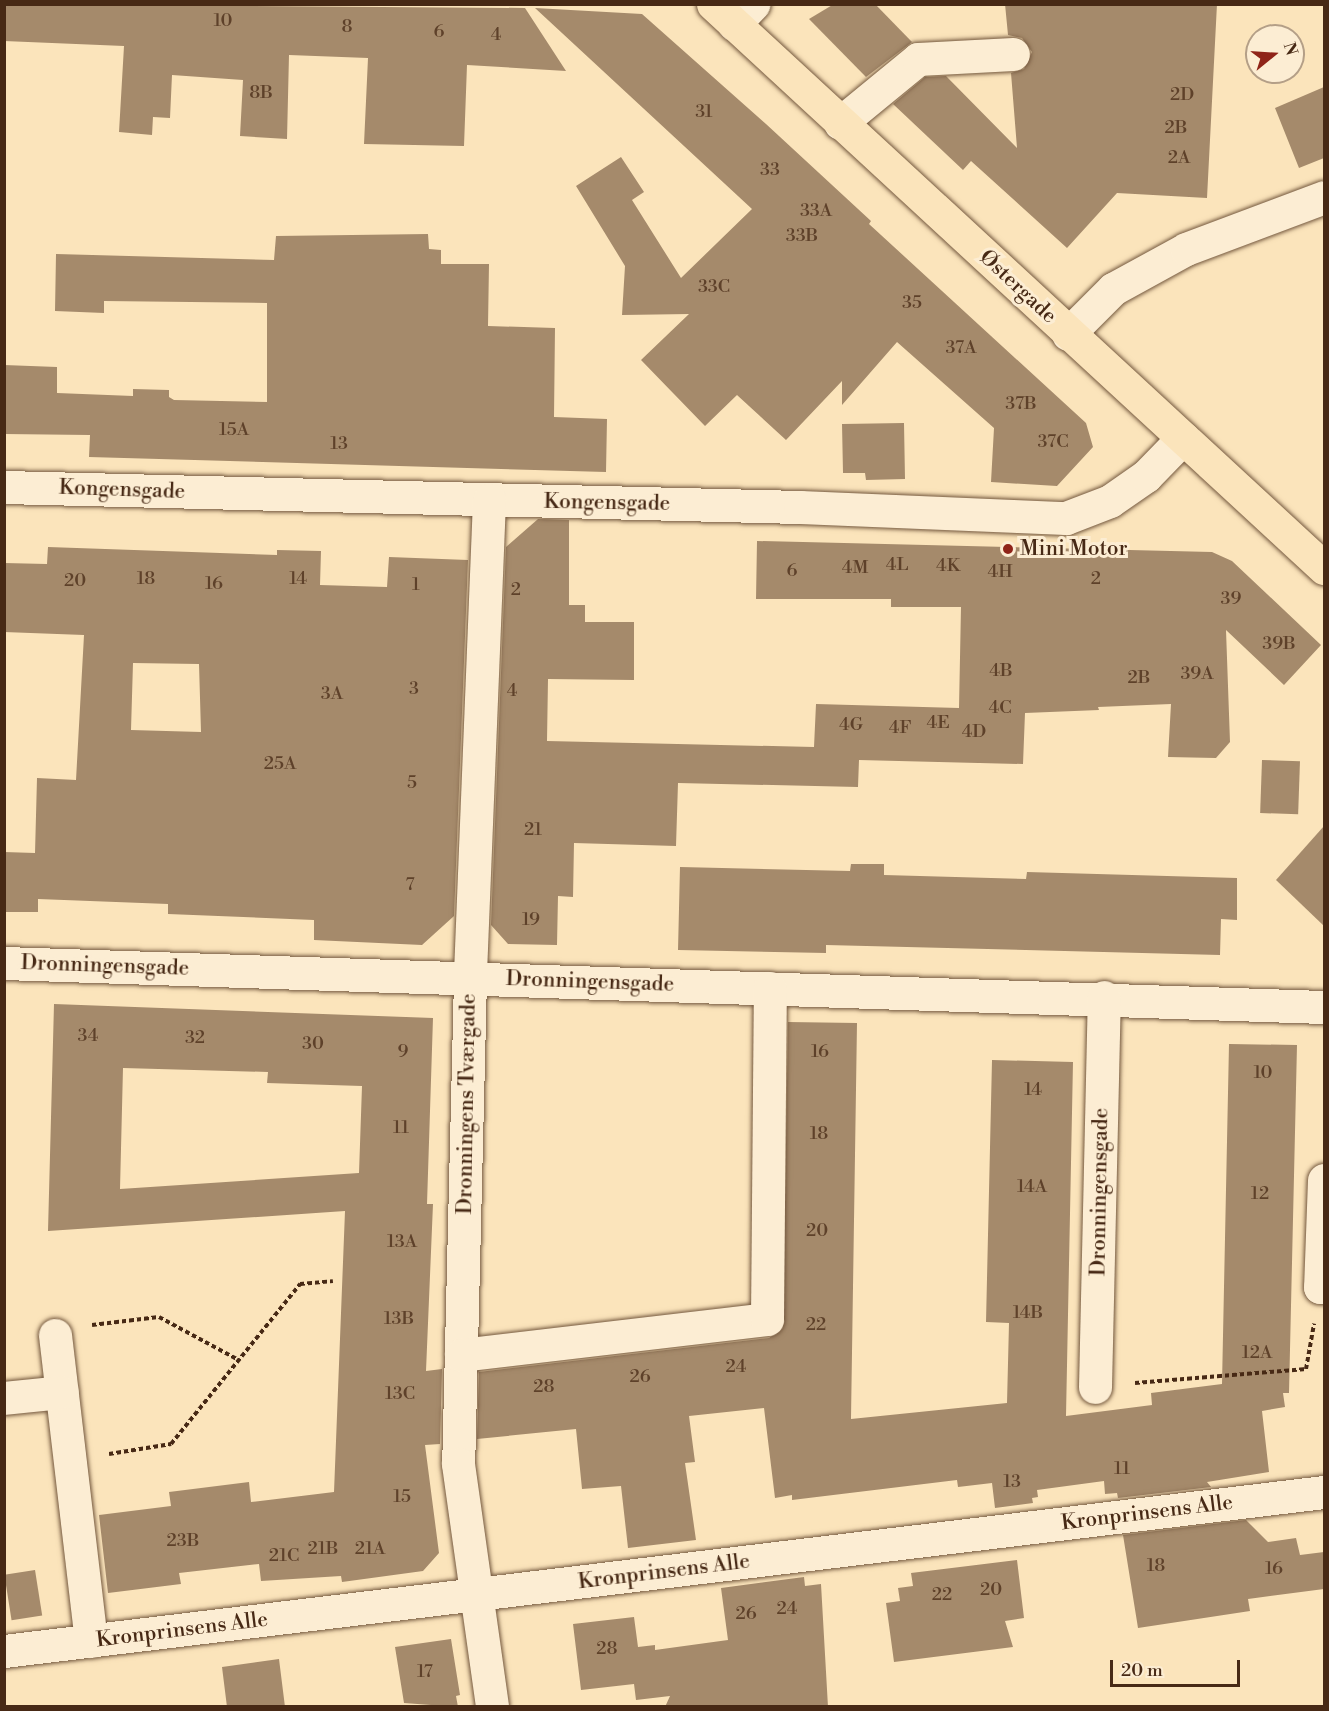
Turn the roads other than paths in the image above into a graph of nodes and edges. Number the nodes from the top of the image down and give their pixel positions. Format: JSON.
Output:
{"nodes":[{"id":1,"x":734,"y":11,"type":"edge"},
{"id":2,"x":1013,"y":54,"type":"dead end"},
{"id":3,"x":840,"y":123,"type":"junction"},
{"id":4,"x":1324,"y":197,"type":"edge"},
{"id":5,"x":1068,"y":334,"type":"junction"},
{"id":6,"x":1184,"y":438,"type":"junction"},
{"id":7,"x":4,"y":487,"type":"edge"},
{"id":8,"x":489,"y":500,"type":"junction"},
{"id":9,"x":1324,"y":568,"type":"edge"},
{"id":10,"x":4,"y":963,"type":"edge"},
{"id":11,"x":470,"y":979,"type":"junction"},
{"id":12,"x":770,"y":988,"type":"junction"},
{"id":13,"x":1104,"y":997,"type":"junction"},
{"id":14,"x":1324,"y":1007,"type":"edge"},
{"id":15,"x":1324,"y":1180,"type":"edge"},
{"id":16,"x":1322,"y":1287,"type":"edge"},
{"id":17,"x":55,"y":1335,"type":"road end"},
{"id":18,"x":461,"y":1355,"type":"junction"},
{"id":19,"x":1095,"y":1387,"type":"road end"},
{"id":20,"x":62,"y":1392,"type":"junction"},
{"id":21,"x":4,"y":1398,"type":"edge"},
{"id":22,"x":1324,"y":1492,"type":"edge"},
{"id":23,"x":475,"y":1594,"type":"junction"},
{"id":24,"x":91,"y":1641,"type":"junction"},
{"id":25,"x":4,"y":1651,"type":"edge"},
{"id":26,"x":492,"y":1707,"type":"edge"}],
"edges":[{"from":1,"to":3,"type":"main road","name":"Østergade"},
{"from":2,"to":3,"type":"street"},
{"from":3,"to":5,"type":"main road","name":"Østergade"},
{"from":4,"to":5,"type":"street"},
{"from":5,"to":6,"type":"main road","name":"Østergade"},
{"from":6,"to":8,"type":"street","name":"Kongensgade"},
{"from":6,"to":9,"type":"main road","name":"Østergade"},
{"from":7,"to":8,"type":"street","name":"Kongensgade"},
{"from":8,"to":11,"type":"street","name":"Dronningens Tværgade"},
{"from":10,"to":11,"type":"street","name":"Dronningensgade"},
{"from":11,"to":12,"type":"street","name":"Dronningensgade"},
{"from":11,"to":18,"type":"street","name":"Dronningens Tværgade"},
{"from":12,"to":13,"type":"street","name":"Dronningensgade"},
{"from":12,"to":18,"type":"street"},
{"from":13,"to":14,"type":"street","name":"Dronningensgade"},
{"from":13,"to":19,"type":"street","name":"Dronningensgade"},
{"from":15,"to":16,"type":"street"},
{"from":17,"to":20,"type":"street"},
{"from":18,"to":23,"type":"street","name":"Dronningens Tværgade"},
{"from":20,"to":21,"type":"street"},
{"from":20,"to":24,"type":"street"},
{"from":22,"to":23,"type":"street","name":"Kronprinsens Alle"},
{"from":23,"to":24,"type":"street","name":"Kronprinsens Alle"},
{"from":23,"to":26,"type":"street","name":"Dronningens Tværgade"},
{"from":24,"to":25,"type":"street","name":"Kronprinsens Alle"}]}
